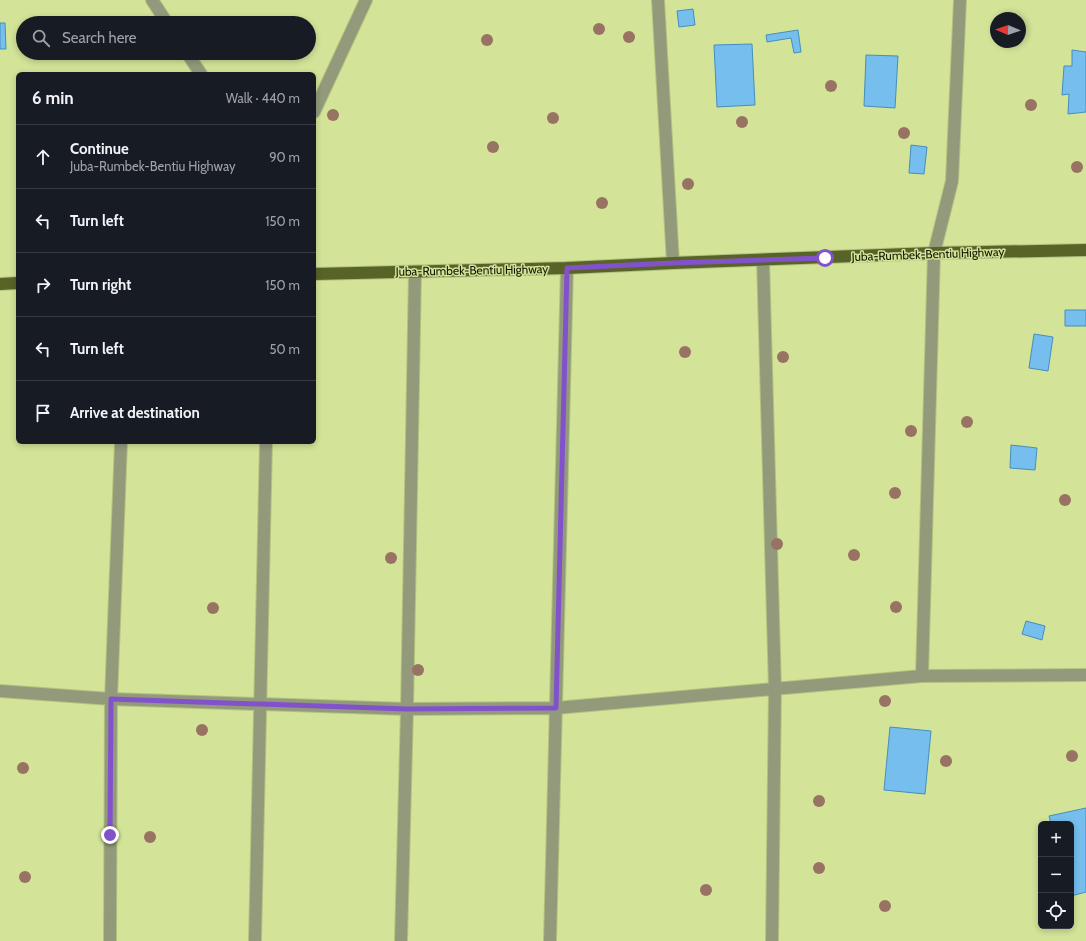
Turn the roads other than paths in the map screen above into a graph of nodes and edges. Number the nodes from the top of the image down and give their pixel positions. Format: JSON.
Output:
{"nodes":[{"id":1,"x":152,"y":0,"type":"edge"},
{"id":2,"x":366,"y":0,"type":"edge"},
{"id":3,"x":658,"y":0,"type":"edge"},
{"id":4,"x":960,"y":0,"type":"edge"},
{"id":5,"x":162,"y":16,"type":"edge"},
{"id":6,"x":192,"y":60,"type":"edge"},
{"id":7,"x":200,"y":72,"type":"edge"},
{"id":8,"x":316,"y":108,"type":"edge"},
{"id":9,"x":1086,"y":250,"type":"edge"},
{"id":10,"x":934,"y":253,"type":"junction"},
{"id":11,"x":763,"y":260,"type":"junction"},
{"id":12,"x":673,"y":263,"type":"junction"},
{"id":13,"x":567,"y":268,"type":"junction"},
{"id":14,"x":415,"y":272,"type":"junction"},
{"id":15,"x":316,"y":274,"type":"edge"},
{"id":16,"x":16,"y":283,"type":"edge"},
{"id":17,"x":0,"y":284,"type":"edge"},
{"id":18,"x":121,"y":444,"type":"edge"},
{"id":19,"x":266,"y":444,"type":"edge"},
{"id":20,"x":1086,"y":675,"type":"edge"},
{"id":21,"x":922,"y":676,"type":"junction"},
{"id":22,"x":775,"y":689,"type":"junction"},
{"id":23,"x":0,"y":690,"type":"edge"},
{"id":24,"x":111,"y":699,"type":"junction"},
{"id":25,"x":260,"y":704,"type":"junction"},
{"id":26,"x":556,"y":708,"type":"junction"},
{"id":27,"x":407,"y":709,"type":"junction"},
{"id":28,"x":110,"y":941,"type":"edge"},
{"id":29,"x":255,"y":941,"type":"edge"},
{"id":30,"x":401,"y":941,"type":"edge"},
{"id":31,"x":550,"y":941,"type":"edge"},
{"id":32,"x":772,"y":941,"type":"edge"}],
"edges":[{"from":1,"to":5,"type":"street"},
{"from":2,"to":8,"type":"street"},
{"from":3,"to":12,"type":"street"},
{"from":4,"to":10,"type":"street"},
{"from":6,"to":7,"type":"street"},
{"from":9,"to":10,"type":"main road","name":"Juba-Rumbek-Bentiu Highway"},
{"from":10,"to":11,"type":"main road","name":"Juba-Rumbek-Bentiu Highway"},
{"from":10,"to":21,"type":"street"},
{"from":11,"to":12,"type":"main road","name":"Juba-Rumbek-Bentiu Highway"},
{"from":11,"to":22,"type":"street"},
{"from":12,"to":13,"type":"main road","name":"Juba-Rumbek-Bentiu Highway"},
{"from":13,"to":14,"type":"main road","name":"Juba-Rumbek-Bentiu Highway"},
{"from":13,"to":26,"type":"street"},
{"from":14,"to":15,"type":"main road","name":"Juba-Rumbek-Bentiu Highway"},
{"from":14,"to":27,"type":"street"},
{"from":16,"to":17,"type":"main road"},
{"from":18,"to":24,"type":"street"},
{"from":19,"to":25,"type":"street"},
{"from":20,"to":21,"type":"street"},
{"from":21,"to":22,"type":"street"},
{"from":22,"to":26,"type":"street"},
{"from":22,"to":32,"type":"street"},
{"from":23,"to":24,"type":"street"},
{"from":24,"to":25,"type":"street"},
{"from":24,"to":28,"type":"street"},
{"from":25,"to":27,"type":"street"},
{"from":25,"to":29,"type":"street"},
{"from":26,"to":27,"type":"street"},
{"from":26,"to":31,"type":"street"},
{"from":27,"to":30,"type":"street"}]}
